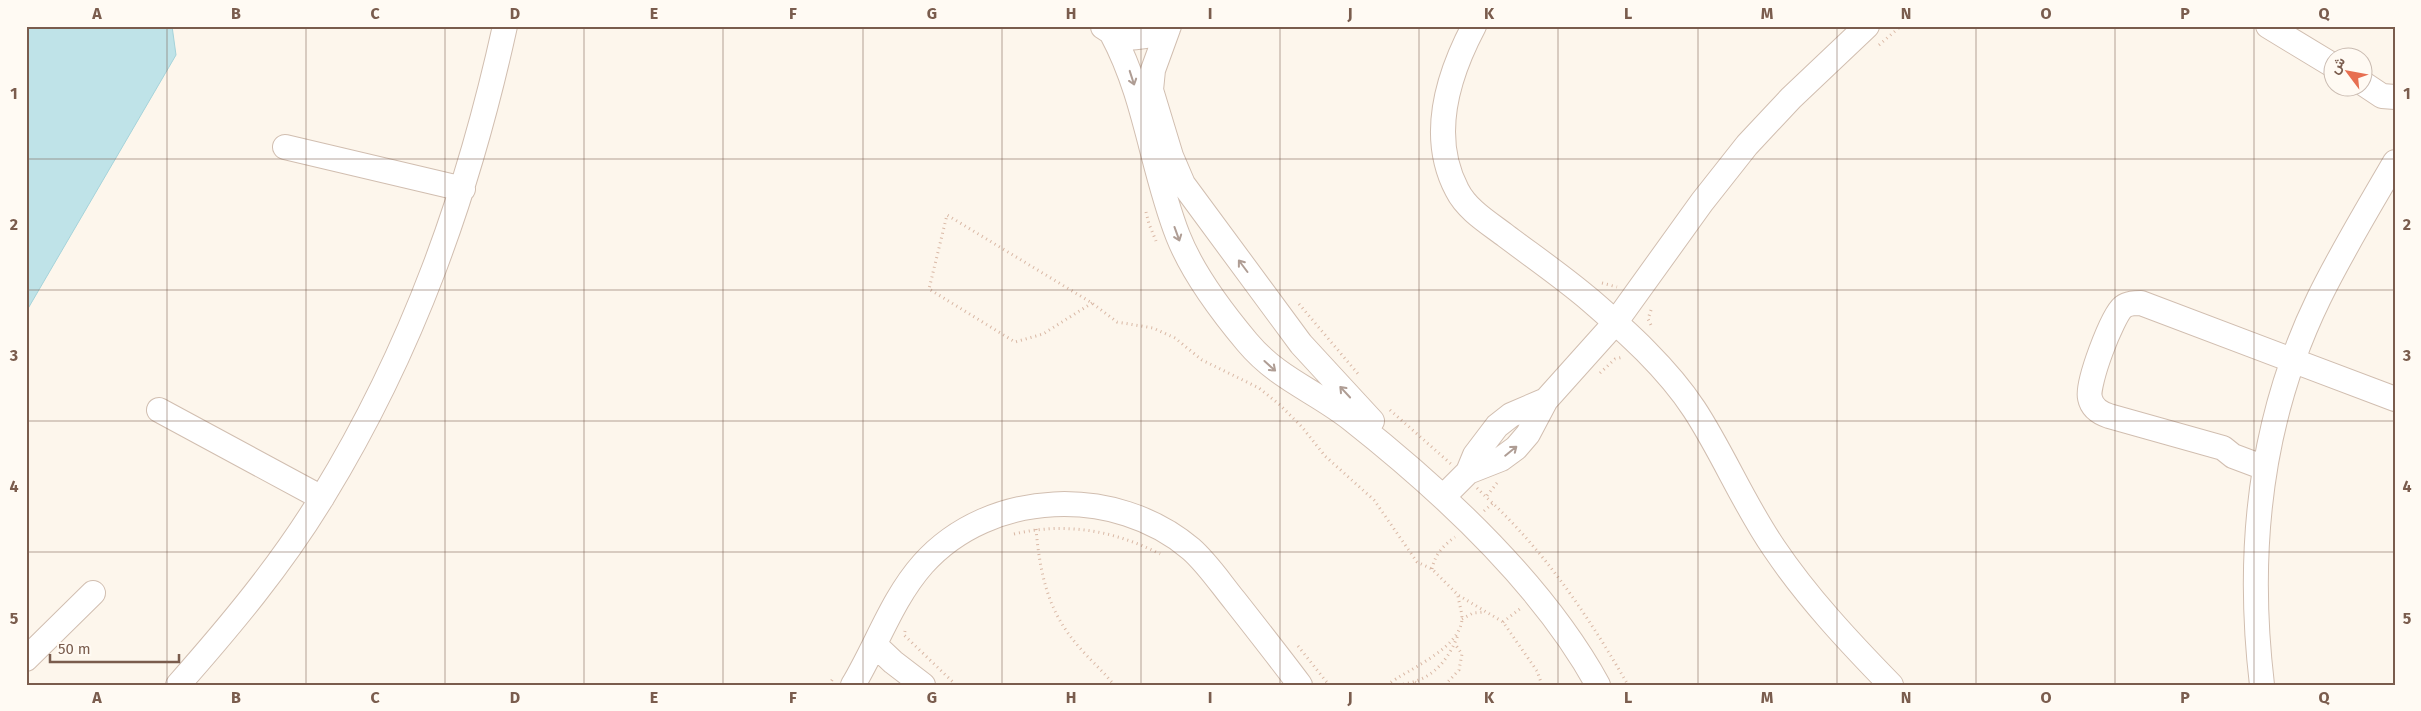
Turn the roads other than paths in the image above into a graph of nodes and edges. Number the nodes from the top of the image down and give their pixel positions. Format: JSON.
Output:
{"nodes":[{"id":1,"x":505,"y":26,"type":"edge"},
{"id":2,"x":1169,"y":26,"type":"edge"},
{"id":3,"x":1474,"y":26,"type":"edge"},
{"id":4,"x":1867,"y":26,"type":"edge"},
{"id":5,"x":2268,"y":26,"type":"edge"},
{"id":6,"x":1107,"y":30,"type":"edge"},
{"id":7,"x":2324,"y":60,"type":"edge"},
{"id":8,"x":1156,"y":132,"type":"junction"},
{"id":9,"x":285,"y":147,"type":"dead end"},
{"id":10,"x":2395,"y":162,"type":"edge"},
{"id":11,"x":463,"y":189,"type":"junction"},
{"id":12,"x":1615,"y":323,"type":"junction"},
{"id":13,"x":2293,"y":360,"type":"junction"},
{"id":14,"x":2395,"y":399,"type":"edge"},
{"id":15,"x":159,"y":410,"type":"dead end"},
{"id":16,"x":2266,"y":460,"type":"junction"},
{"id":17,"x":1425,"y":480,"type":"junction"},
{"id":18,"x":1443,"y":497,"type":"junction"},
{"id":19,"x":322,"y":498,"type":"junction"},
{"id":20,"x":93,"y":592,"type":"dead end"},
{"id":21,"x":874,"y":645,"type":"junction"},
{"id":22,"x":26,"y":660,"type":"edge"},
{"id":23,"x":845,"y":677,"type":"edge"},
{"id":24,"x":178,"y":685,"type":"edge"},
{"id":25,"x":923,"y":685,"type":"edge"},
{"id":26,"x":1300,"y":685,"type":"edge"},
{"id":27,"x":1598,"y":685,"type":"edge"},
{"id":28,"x":1891,"y":685,"type":"edge"},
{"id":29,"x":2262,"y":685,"type":"edge"}],
"edges":[{"from":1,"to":11,"type":"street"},
{"from":2,"to":6,"type":"street"},
{"from":2,"to":8,"type":"street"},
{"from":3,"to":12,"type":"street"},
{"from":4,"to":12,"type":"street"},
{"from":5,"to":7,"type":"street"},
{"from":6,"to":8,"type":"street","one_way":true},
{"from":17,"to":8,"type":"street","one_way":true},
{"from":8,"to":17,"type":"street","one_way":true},
{"from":9,"to":11,"type":"street"},
{"from":10,"to":13,"type":"street"},
{"from":11,"to":19,"type":"street"},
{"from":12,"to":18,"type":"street"},
{"from":12,"to":28,"type":"street"},
{"from":13,"to":14,"type":"street"},
{"from":13,"to":16,"type":"street"},
{"from":13,"to":16,"type":"street"},
{"from":15,"to":19,"type":"street"},
{"from":16,"to":29,"type":"street"},
{"from":17,"to":18,"type":"street"},
{"from":18,"to":27,"type":"street"},
{"from":19,"to":24,"type":"street"},
{"from":20,"to":22,"type":"street"},
{"from":21,"to":23,"type":"street"},
{"from":21,"to":25,"type":"street"},
{"from":21,"to":26,"type":"street"}]}
